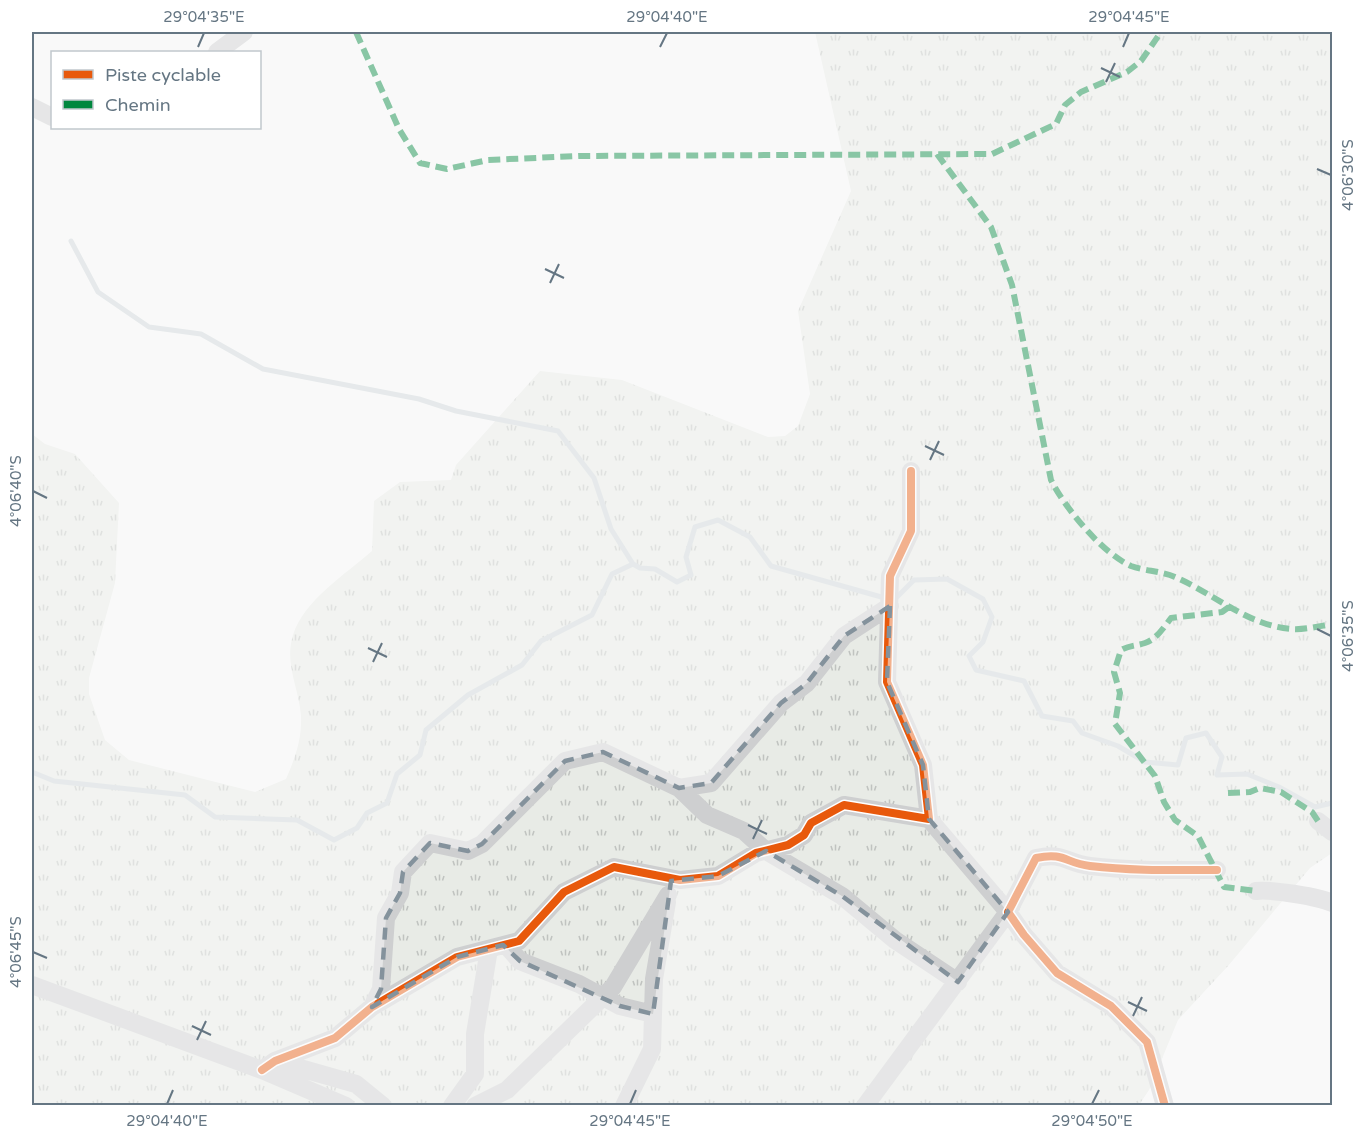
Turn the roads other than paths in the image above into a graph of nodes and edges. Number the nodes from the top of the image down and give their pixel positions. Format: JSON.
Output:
{"nodes":[{"id":1,"x":244,"y":32,"type":"edge"},
{"id":2,"x":218,"y":51,"type":"edge"},
{"id":3,"x":32,"y":107,"type":"edge"},
{"id":4,"x":51,"y":116,"type":"edge"},
{"id":5,"x":911,"y":471,"type":"dead end"},
{"id":6,"x":890,"y":606,"type":"junction"},
{"id":7,"x":679,"y":788,"type":"junction"},
{"id":8,"x":929,"y":819,"type":"junction"},
{"id":9,"x":766,"y":851,"type":"junction"},
{"id":10,"x":1217,"y":870,"type":"dead end"},
{"id":11,"x":670,"y":887,"type":"junction"},
{"id":12,"x":1256,"y":891,"type":"dead end"},
{"id":13,"x":1332,"y":903,"type":"edge"},
{"id":14,"x":1008,"y":912,"type":"junction"},
{"id":15,"x":498,"y":947,"type":"junction"},
{"id":16,"x":958,"y":982,"type":"junction"},
{"id":17,"x":32,"y":986,"type":"edge"},
{"id":18,"x":604,"y":996,"type":"junction"},
{"id":19,"x":372,"y":1007,"type":"junction"},
{"id":20,"x":653,"y":1014,"type":"junction"},
{"id":21,"x":269,"y":1066,"type":"junction"},
{"id":22,"x":474,"y":1076,"type":"junction"},
{"id":23,"x":482,"y":1104,"type":"edge"},
{"id":24,"x":346,"y":1106,"type":"edge"},
{"id":25,"x":383,"y":1106,"type":"edge"},
{"id":26,"x":452,"y":1106,"type":"edge"},
{"id":27,"x":624,"y":1106,"type":"edge"},
{"id":28,"x":865,"y":1106,"type":"edge"},
{"id":29,"x":1165,"y":1106,"type":"edge"}],
"edges":[{"from":1,"to":2,"type":"street"},
{"from":3,"to":4,"type":"street"},
{"from":5,"to":6,"type":"street"},
{"from":6,"to":7,"type":"street"},
{"from":6,"to":8,"type":"street"},
{"from":7,"to":9,"type":"street"},
{"from":7,"to":19,"type":"street"},
{"from":8,"to":9,"type":"street"},
{"from":8,"to":14,"type":"street"},
{"from":9,"to":11,"type":"street"},
{"from":9,"to":16,"type":"street"},
{"from":10,"to":14,"type":"street"},
{"from":11,"to":15,"type":"street"},
{"from":11,"to":18,"type":"street"},
{"from":11,"to":20,"type":"street"},
{"from":12,"to":13,"type":"street"},
{"from":14,"to":16,"type":"street"},
{"from":14,"to":29,"type":"street"},
{"from":15,"to":18,"type":"street"},
{"from":15,"to":19,"type":"street"},
{"from":15,"to":22,"type":"street"},
{"from":16,"to":28,"type":"street"},
{"from":17,"to":21,"type":"street"},
{"from":18,"to":20,"type":"street"},
{"from":18,"to":23,"type":"street"},
{"from":19,"to":21,"type":"street"},
{"from":20,"to":27,"type":"street"},
{"from":21,"to":24,"type":"street"},
{"from":21,"to":25,"type":"street"},
{"from":22,"to":23,"type":"street"},
{"from":22,"to":26,"type":"street"}]}
